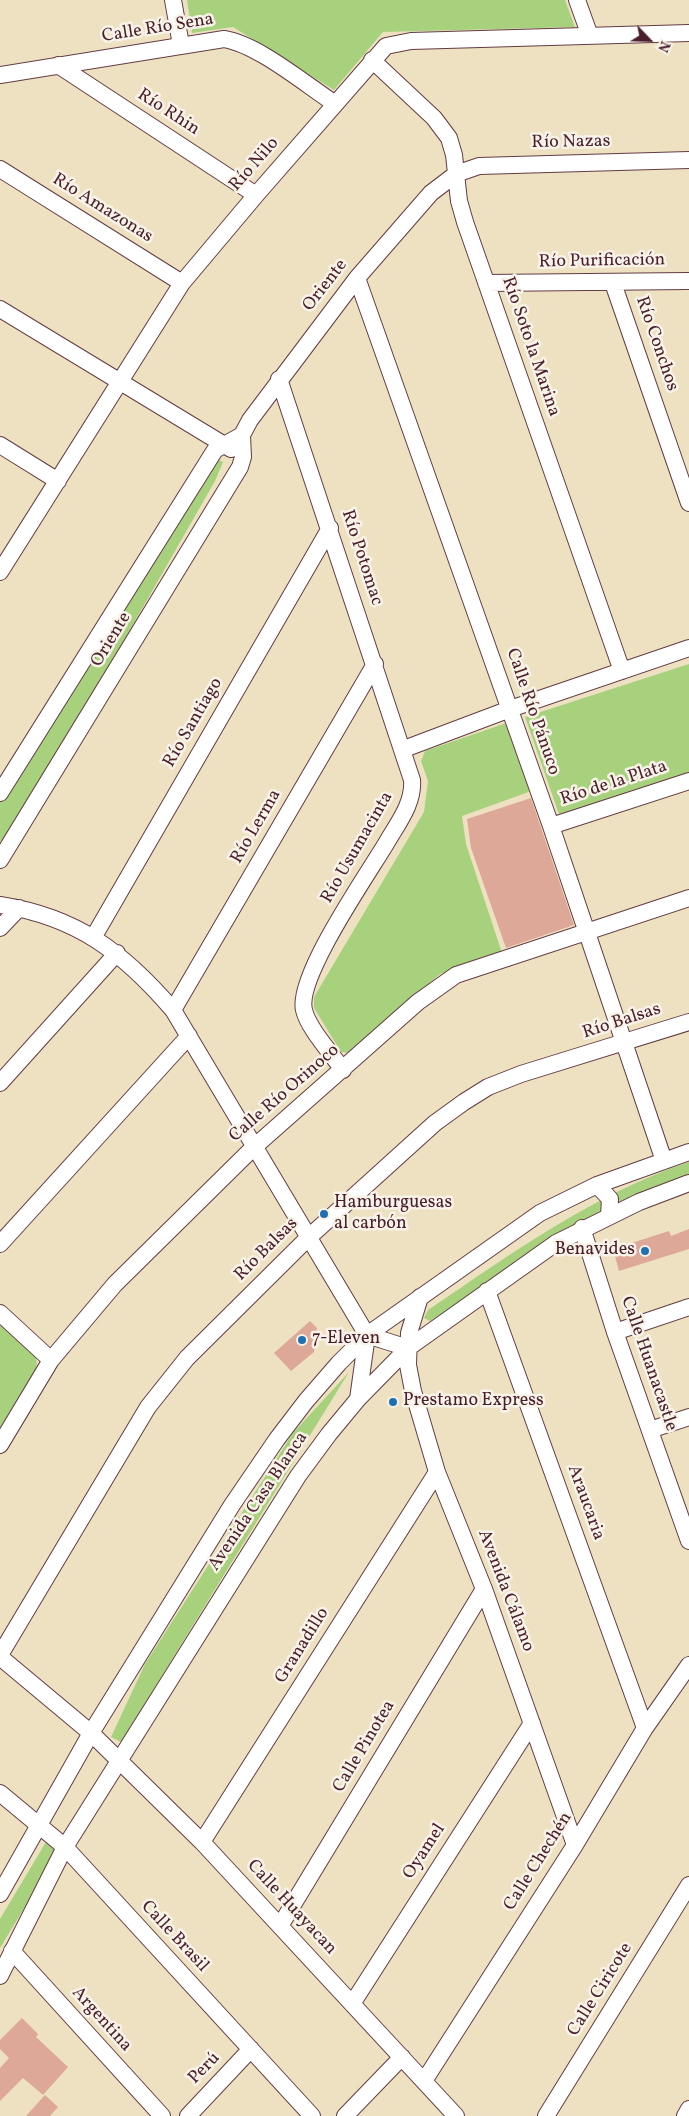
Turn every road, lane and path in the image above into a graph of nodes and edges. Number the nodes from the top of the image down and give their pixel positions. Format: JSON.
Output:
{"nodes":[{"id":1,"x":173,"y":0,"type":"edge"},
{"id":2,"x":577,"y":0,"type":"edge"},
{"id":3,"x":689,"y":32,"type":"edge"},
{"id":4,"x":590,"y":36,"type":"junction"},
{"id":5,"x":180,"y":45,"type":"junction"},
{"id":6,"x":372,"y":60,"type":"junction"},
{"id":7,"x":58,"y":65,"type":"junction"},
{"id":8,"x":0,"y":75,"type":"edge"},
{"id":9,"x":334,"y":103,"type":"junction"},
{"id":10,"x":689,"y":160,"type":"edge"},
{"id":11,"x":0,"y":169,"type":"edge"},
{"id":12,"x":456,"y":174,"type":"junction"},
{"id":13,"x":256,"y":195,"type":"junction"},
{"id":14,"x":357,"y":278,"type":"junction"},
{"id":15,"x":689,"y":281,"type":"edge"},
{"id":16,"x":614,"y":282,"type":"junction"},
{"id":17,"x":182,"y":283,"type":"junction"},
{"id":18,"x":486,"y":284,"type":"junction"},
{"id":19,"x":0,"y":309,"type":"edge"},
{"id":20,"x":279,"y":379,"type":"junction"},
{"id":21,"x":120,"y":383,"type":"junction"},
{"id":22,"x":242,"y":435,"type":"junction"},
{"id":23,"x":223,"y":445,"type":"junction"},
{"id":24,"x":0,"y":446,"type":"edge"},
{"id":25,"x":243,"y":457,"type":"junction"},
{"id":26,"x":58,"y":481,"type":"junction"},
{"id":27,"x":689,"y":503,"type":"edge"},
{"id":28,"x":330,"y":528,"type":"junction"},
{"id":29,"x":0,"y":572,"type":"edge"},
{"id":30,"x":689,"y":648,"type":"edge"},
{"id":31,"x":375,"y":664,"type":"junction"},
{"id":32,"x":622,"y":671,"type":"junction"},
{"id":33,"x":510,"y":709,"type":"junction"},
{"id":34,"x":404,"y":750,"type":"junction"},
{"id":35,"x":689,"y":781,"type":"edge"},
{"id":36,"x":0,"y":792,"type":"edge"},
{"id":37,"x":551,"y":826,"type":"junction"},
{"id":38,"x":0,"y":860,"type":"edge"},
{"id":39,"x":689,"y":898,"type":"edge"},
{"id":40,"x":0,"y":905,"type":"edge"},
{"id":41,"x":18,"y":908,"type":"junction"},
{"id":42,"x":0,"y":928,"type":"edge"},
{"id":43,"x":586,"y":933,"type":"junction"},
{"id":44,"x":93,"y":938,"type":"junction"},
{"id":45,"x":117,"y":953,"type":"junction"},
{"id":46,"x":173,"y":1010,"type":"junction"},
{"id":47,"x":689,"y":1022,"type":"edge"},
{"id":48,"x":189,"y":1036,"type":"junction"},
{"id":49,"x":623,"y":1043,"type":"junction"},
{"id":50,"x":343,"y":1070,"type":"junction"},
{"id":51,"x":0,"y":1083,"type":"edge"},
{"id":52,"x":253,"y":1148,"type":"junction"},
{"id":53,"x":689,"y":1152,"type":"edge"},
{"id":54,"x":664,"y":1161,"type":"junction"},
{"id":55,"x":689,"y":1183,"type":"edge"},
{"id":56,"x":597,"y":1185,"type":"junction"},
{"id":57,"x":609,"y":1216,"type":"junction"},
{"id":58,"x":582,"y":1228,"type":"junction"},
{"id":59,"x":309,"y":1237,"type":"junction"},
{"id":60,"x":0,"y":1244,"type":"edge"},
{"id":61,"x":487,"y":1291,"type":"junction"},
{"id":62,"x":420,"y":1297,"type":"junction"},
{"id":63,"x":689,"y":1307,"type":"edge"},
{"id":64,"x":0,"y":1313,"type":"edge"},
{"id":65,"x":615,"y":1332,"type":"junction"},
{"id":66,"x":367,"y":1335,"type":"junction"},
{"id":67,"x":408,"y":1348,"type":"junction"},
{"id":68,"x":52,"y":1360,"type":"junction"},
{"id":69,"x":358,"y":1399,"type":"junction"},
{"id":70,"x":689,"y":1417,"type":"edge"},
{"id":71,"x":650,"y":1430,"type":"junction"},
{"id":72,"x":0,"y":1446,"type":"edge"},
{"id":73,"x":438,"y":1472,"type":"junction"},
{"id":74,"x":686,"y":1524,"type":"edge"},
{"id":75,"x":689,"y":1542,"type":"edge"},
{"id":76,"x":484,"y":1589,"type":"junction"},
{"id":77,"x":0,"y":1656,"type":"edge"},
{"id":78,"x":689,"y":1665,"type":"edge"},
{"id":79,"x":532,"y":1723,"type":"junction"},
{"id":80,"x":645,"y":1728,"type":"junction"},
{"id":81,"x":91,"y":1733,"type":"junction"},
{"id":82,"x":120,"y":1761,"type":"junction"},
{"id":83,"x":0,"y":1793,"type":"edge"},
{"id":84,"x":39,"y":1826,"type":"junction"},
{"id":85,"x":202,"y":1842,"type":"junction"},
{"id":86,"x":575,"y":1845,"type":"junction"},
{"id":87,"x":65,"y":1847,"type":"junction"},
{"id":88,"x":689,"y":1885,"type":"edge"},
{"id":89,"x":0,"y":1894,"type":"edge"},
{"id":90,"x":280,"y":1926,"type":"junction"},
{"id":91,"x":12,"y":1951,"type":"junction"},
{"id":92,"x":0,"y":1976,"type":"edge"},
{"id":93,"x":352,"y":2004,"type":"junction"},
{"id":94,"x":251,"y":2049,"type":"junction"},
{"id":95,"x":402,"y":2057,"type":"junction"},
{"id":96,"x":424,"y":2081,"type":"junction"},
{"id":97,"x":689,"y":2109,"type":"edge"},
{"id":98,"x":162,"y":2116,"type":"edge"},
{"id":99,"x":188,"y":2116,"type":"edge"},
{"id":100,"x":312,"y":2116,"type":"edge"},
{"id":101,"x":345,"y":2116,"type":"edge"},
{"id":102,"x":456,"y":2116,"type":"edge"},
{"id":103,"x":546,"y":2116,"type":"edge"},
{"id":104,"x":685,"y":2116,"type":"edge"}],
"edges":[{"from":1,"to":5,"type":"street"},
{"from":2,"to":4,"type":"street"},
{"from":3,"to":4,"type":"street","name":"Río Nilo"},
{"from":4,"to":6,"type":"street","name":"Río Nilo"},
{"from":5,"to":7,"type":"street","name":"Calle Río Sena"},
{"from":5,"to":9,"type":"street","name":"Calle Río Sena"},
{"from":6,"to":9,"type":"street","name":"Río Nilo"},
{"from":6,"to":12,"type":"street","name":"Río Soto la Marina"},
{"from":7,"to":8,"type":"street","name":"Calle Río Sena"},
{"from":7,"to":13,"type":"street","name":"Río Rhin"},
{"from":9,"to":13,"type":"street","name":"Río Nilo"},
{"from":10,"to":12,"type":"street","name":"Río Nazas"},
{"from":11,"to":17,"type":"street","name":"Río Amazonas"},
{"from":12,"to":14,"type":"street","name":"Oriente"},
{"from":12,"to":18,"type":"street","name":"Río Soto la Marina"},
{"from":13,"to":17,"type":"street","name":"Río Nilo"},
{"from":14,"to":20,"type":"street","name":"Oriente"},
{"from":14,"to":33,"type":"street","name":"Calle Río Pánuco"},
{"from":15,"to":16,"type":"street","name":"Río Purificación"},
{"from":16,"to":18,"type":"street","name":"Río Purificación"},
{"from":16,"to":27,"type":"street","name":"Río Conchos"},
{"from":17,"to":21,"type":"street","name":"Río Nilo"},
{"from":18,"to":32,"type":"street","name":"Río Soto la Marina"},
{"from":19,"to":21,"type":"street"},
{"from":20,"to":22,"type":"street","name":"Oriente"},
{"from":20,"to":28,"type":"street","name":"Río Potomac"},
{"from":21,"to":23,"type":"street"},
{"from":21,"to":26,"type":"street","name":"Río Nilo"},
{"from":22,"to":23,"type":"street","name":"Oriente"},
{"from":22,"to":25,"type":"street","name":"Oriente"},
{"from":23,"to":25,"type":"street"},
{"from":23,"to":36,"type":"street","name":"Oriente"},
{"from":24,"to":26,"type":"street"},
{"from":25,"to":38,"type":"street","name":"Oriente"},
{"from":26,"to":29,"type":"street","name":"Río Nilo"},
{"from":28,"to":31,"type":"street","name":"Río Potomac"},
{"from":28,"to":44,"type":"street","name":"Río Santiago"},
{"from":30,"to":32,"type":"street"},
{"from":31,"to":34,"type":"street","name":"Río Potomac"},
{"from":31,"to":46,"type":"street","name":"Río Lerma"},
{"from":32,"to":33,"type":"street"},
{"from":33,"to":34,"type":"street"},
{"from":33,"to":37,"type":"street","name":"Calle Río Pánuco"},
{"from":34,"to":50,"type":"street","name":"Río Usumacinta"},
{"from":35,"to":37,"type":"street","name":"Río de la Plata"},
{"from":37,"to":43,"type":"street","name":"Calle Río Pánuco"},
{"from":39,"to":43,"type":"street","name":"Calle Río Orinoco"},
{"from":40,"to":41,"type":"street"},
{"from":41,"to":42,"type":"street"},
{"from":41,"to":44,"type":"street"},
{"from":43,"to":49,"type":"street","name":"Calle Río Pánuco"},
{"from":43,"to":50,"type":"street","name":"Calle Río Orinoco"},
{"from":44,"to":45,"type":"street"},
{"from":45,"to":46,"type":"street"},
{"from":45,"to":51,"type":"street"},
{"from":46,"to":48,"type":"street"},
{"from":47,"to":49,"type":"street","name":"Río Balsas"},
{"from":48,"to":52,"type":"street"},
{"from":48,"to":60,"type":"street"},
{"from":49,"to":54,"type":"street","name":"Calle Río Pánuco"},
{"from":49,"to":59,"type":"street","name":"Río Balsas"},
{"from":50,"to":52,"type":"street","name":"Calle Río Orinoco"},
{"from":52,"to":59,"type":"street"},
{"from":52,"to":68,"type":"street","name":"Calle Río Orinoco"},
{"from":53,"to":54,"type":"street","name":"Avenida Casa Blanca"},
{"from":54,"to":56,"type":"street","name":"Avenida Casa Blanca"},
{"from":55,"to":57,"type":"street","name":"Avenida Casa Blanca"},
{"from":56,"to":57,"type":"street"},
{"from":56,"to":62,"type":"street","name":"Avenida Casa Blanca"},
{"from":57,"to":58,"type":"street","name":"Avenida Casa Blanca"},
{"from":58,"to":61,"type":"street","name":"Avenida Casa Blanca"},
{"from":58,"to":65,"type":"street","name":"Calle Huanacastle"},
{"from":59,"to":66,"type":"street"},
{"from":59,"to":77,"type":"street","name":"Río Balsas"},
{"from":61,"to":67,"type":"street","name":"Avenida Casa Blanca"},
{"from":61,"to":80,"type":"street","name":"Araucaria"},
{"from":62,"to":66,"type":"street","name":"Avenida Casa Blanca"},
{"from":62,"to":67,"type":"street","name":"Avenida Cálamo"},
{"from":63,"to":65,"type":"street"},
{"from":64,"to":68,"type":"street"},
{"from":65,"to":71,"type":"street","name":"Calle Huanacastle"},
{"from":66,"to":67,"type":"street"},
{"from":66,"to":69,"type":"street"},
{"from":66,"to":81,"type":"street","name":"Avenida Casa Blanca"},
{"from":67,"to":69,"type":"street","name":"Avenida Casa Blanca"},
{"from":67,"to":73,"type":"street","name":"Avenida Cálamo"},
{"from":68,"to":72,"type":"street","name":"Calle Río Orinoco"},
{"from":69,"to":82,"type":"street","name":"Avenida Casa Blanca"},
{"from":70,"to":71,"type":"street"},
{"from":71,"to":74,"type":"street","name":"Calle Huanacastle"},
{"from":73,"to":76,"type":"street","name":"Avenida Cálamo"},
{"from":73,"to":85,"type":"street","name":"Granadillo"},
{"from":74,"to":75,"type":"street","name":"Calle Huanacastle"},
{"from":76,"to":79,"type":"street","name":"Avenida Cálamo"},
{"from":76,"to":90,"type":"street","name":"Calle Pinotea"},
{"from":77,"to":81,"type":"street","name":"Calle Huayacan"},
{"from":78,"to":80,"type":"street","name":"Calle Chechén"},
{"from":79,"to":86,"type":"street","name":"Avenida Cálamo"},
{"from":79,"to":93,"type":"street","name":"Oyamel"},
{"from":80,"to":86,"type":"street","name":"Calle Chechén"},
{"from":81,"to":82,"type":"street","name":"Calle Huayacan"},
{"from":81,"to":84,"type":"street","name":"Avenida Casa Blanca"},
{"from":82,"to":85,"type":"street","name":"Calle Huayacan"},
{"from":82,"to":87,"type":"street","name":"Avenida Casa Blanca"},
{"from":83,"to":84,"type":"street","name":"Calle Brasil"},
{"from":84,"to":87,"type":"street","name":"Calle Brasil"},
{"from":84,"to":89,"type":"street","name":"Avenida Casa Blanca"},
{"from":85,"to":90,"type":"street","name":"Calle Huayacan"},
{"from":86,"to":96,"type":"street","name":"Calle Chechén"},
{"from":87,"to":91,"type":"street","name":"Avenida Casa Blanca"},
{"from":87,"to":94,"type":"street","name":"Calle Brasil"},
{"from":88,"to":103,"type":"street","name":"Calle Ciricote"},
{"from":90,"to":93,"type":"street","name":"Calle Huayacan"},
{"from":91,"to":92,"type":"street","name":"Avenida Casa Blanca"},
{"from":91,"to":98,"type":"street","name":"Argentina"},
{"from":93,"to":95,"type":"street","name":"Calle Huayacan"},
{"from":94,"to":99,"type":"street","name":"Perú"},
{"from":94,"to":100,"type":"street","name":"Calle Brasil"},
{"from":95,"to":96,"type":"street","name":"Calle Huayacan"},
{"from":95,"to":101,"type":"street"},
{"from":96,"to":102,"type":"street","name":"Calle Huayacan"},
{"from":97,"to":104,"type":"street"}]}
